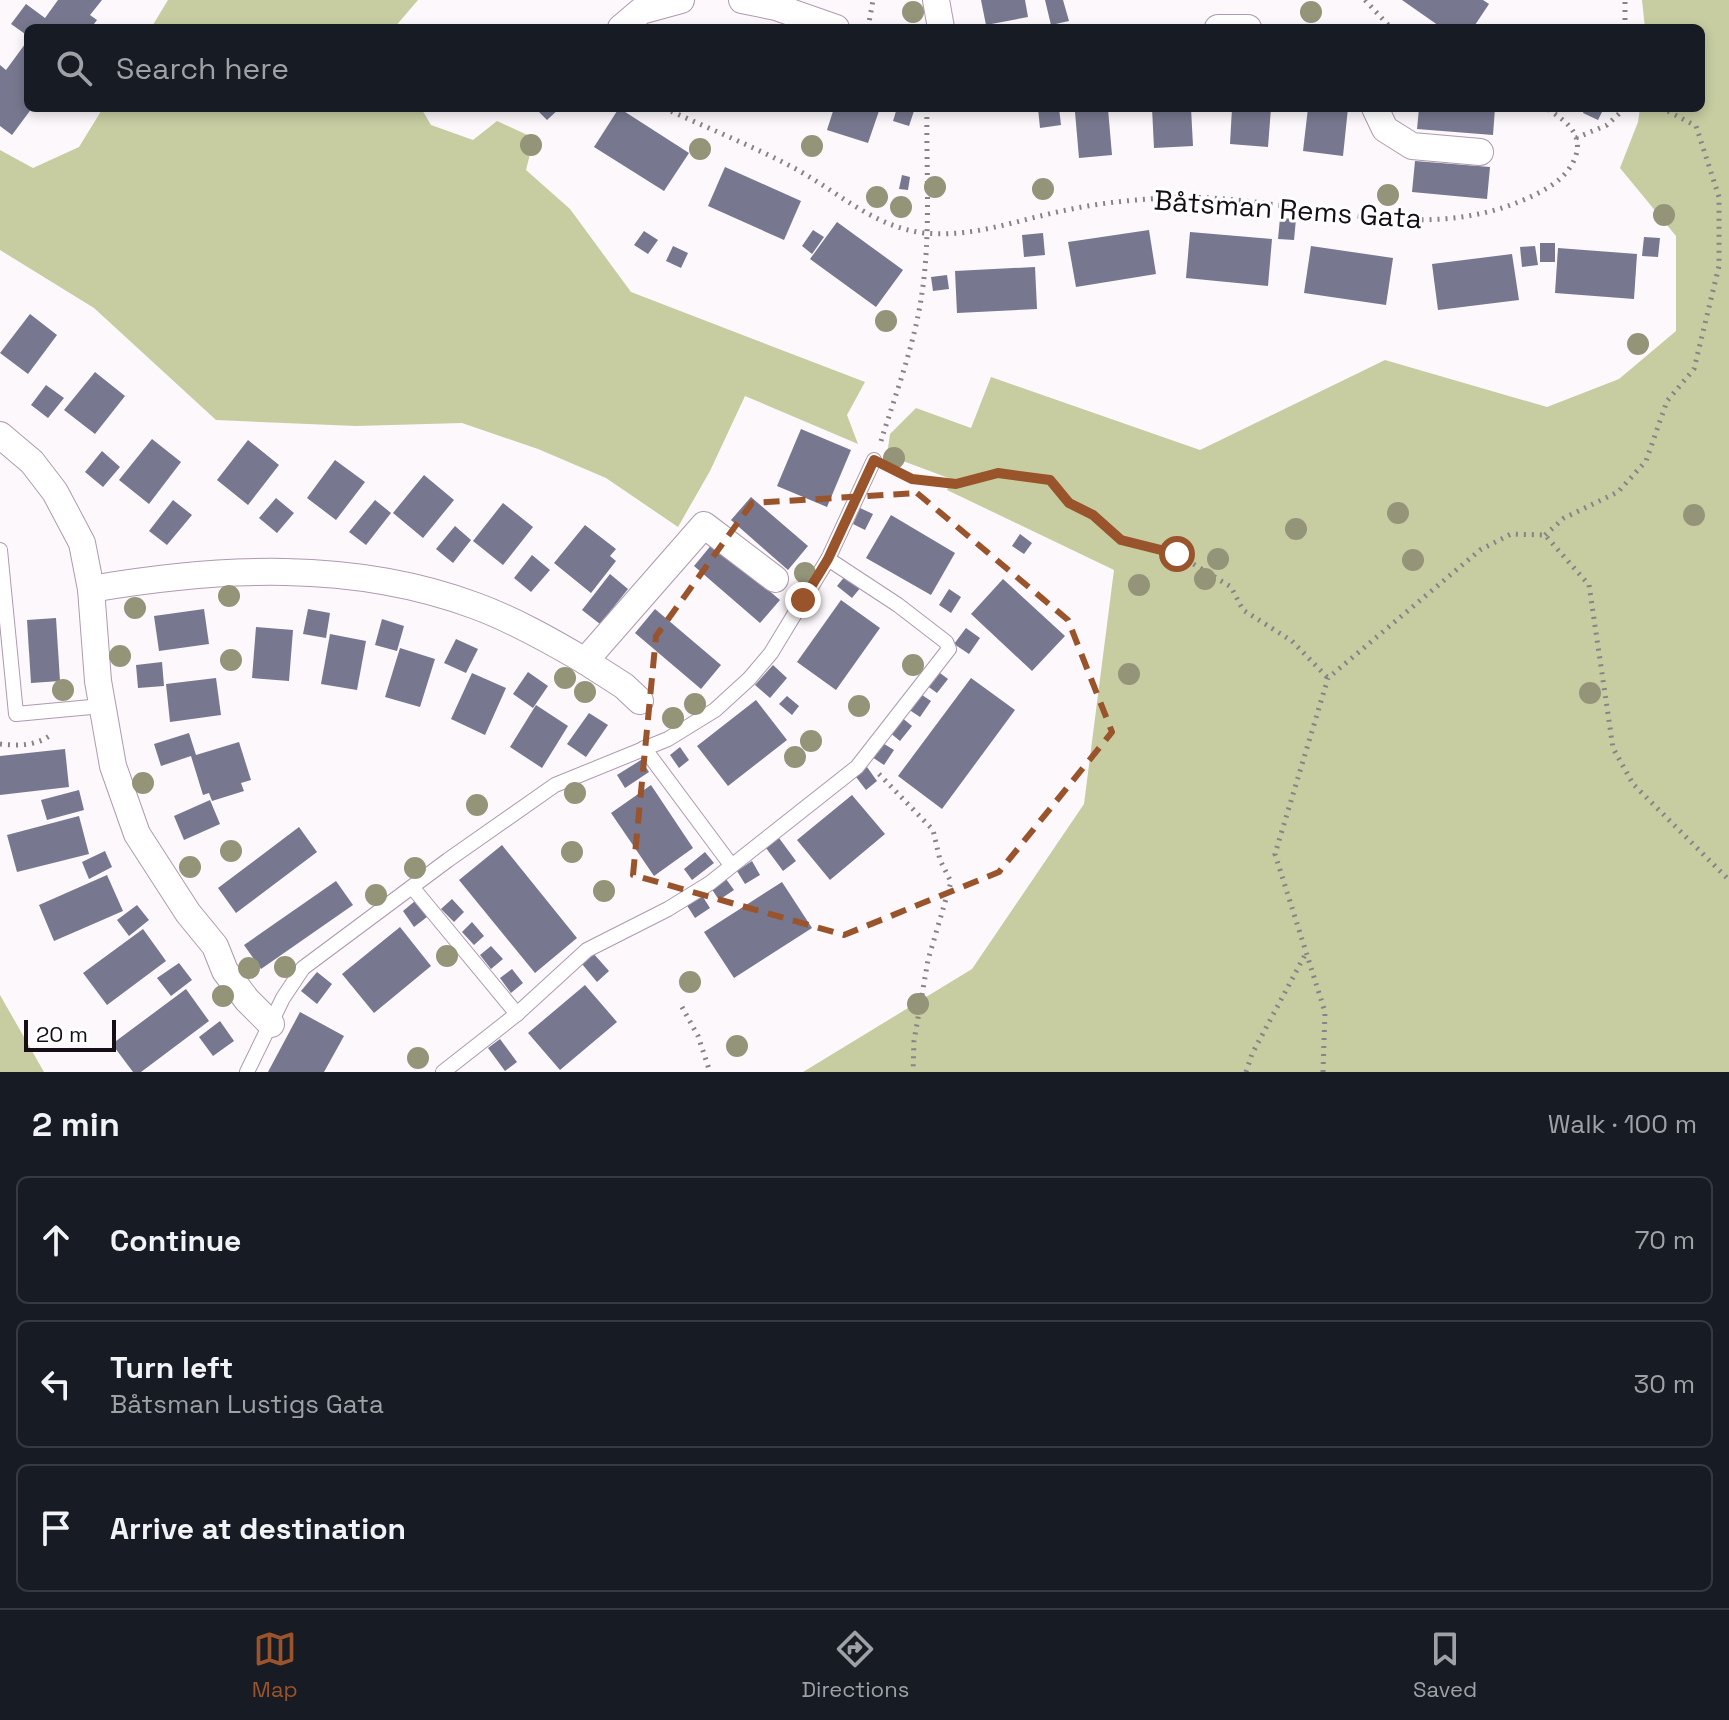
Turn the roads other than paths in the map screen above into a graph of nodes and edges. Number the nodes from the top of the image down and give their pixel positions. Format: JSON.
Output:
{"nodes":[{"id":1,"x":681,"y":0,"type":"edge"},
{"id":2,"x":742,"y":0,"type":"edge"},
{"id":3,"x":936,"y":0,"type":"edge"},
{"id":4,"x":626,"y":24,"type":"edge"},
{"id":5,"x":825,"y":24,"type":"edge"},
{"id":6,"x":940,"y":24,"type":"edge"},
{"id":7,"x":1377,"y":112,"type":"edge"},
{"id":8,"x":1480,"y":152,"type":"dead end"},
{"id":9,"x":0,"y":435,"type":"edge"},
{"id":10,"x":874,"y":460,"type":"road end"},
{"id":11,"x":0,"y":550,"type":"edge"},
{"id":12,"x":828,"y":559,"type":"junction"},
{"id":13,"x":775,"y":579,"type":"dead end"},
{"id":14,"x":91,"y":589,"type":"junction"},
{"id":15,"x":585,"y":661,"type":"junction"},
{"id":16,"x":640,"y":701,"type":"dead end"},
{"id":17,"x":102,"y":706,"type":"junction"},
{"id":18,"x":644,"y":748,"type":"junction"},
{"id":19,"x":731,"y":865,"type":"junction"},
{"id":20,"x":412,"y":887,"type":"junction"},
{"id":21,"x":517,"y":1014,"type":"junction"},
{"id":22,"x":271,"y":1024,"type":"junction"},
{"id":23,"x":247,"y":1072,"type":"edge"},
{"id":24,"x":443,"y":1072,"type":"edge"}],
"edges":[{"from":1,"to":4,"type":"street"},
{"from":2,"to":5,"type":"street"},
{"from":3,"to":6,"type":"street"},
{"from":7,"to":8,"type":"street"},
{"from":9,"to":14,"type":"street"},
{"from":10,"to":12,"type":"lane"},
{"from":11,"to":17,"type":"lane"},
{"from":12,"to":18,"type":"lane"},
{"from":12,"to":19,"type":"lane"},
{"from":13,"to":15,"type":"street"},
{"from":14,"to":15,"type":"street"},
{"from":14,"to":17,"type":"street"},
{"from":15,"to":16,"type":"street"},
{"from":17,"to":22,"type":"street"},
{"from":18,"to":19,"type":"lane"},
{"from":18,"to":20,"type":"lane"},
{"from":19,"to":21,"type":"lane"},
{"from":20,"to":21,"type":"lane"},
{"from":20,"to":22,"type":"lane"},
{"from":21,"to":24,"type":"lane"},
{"from":22,"to":23,"type":"lane"}]}
